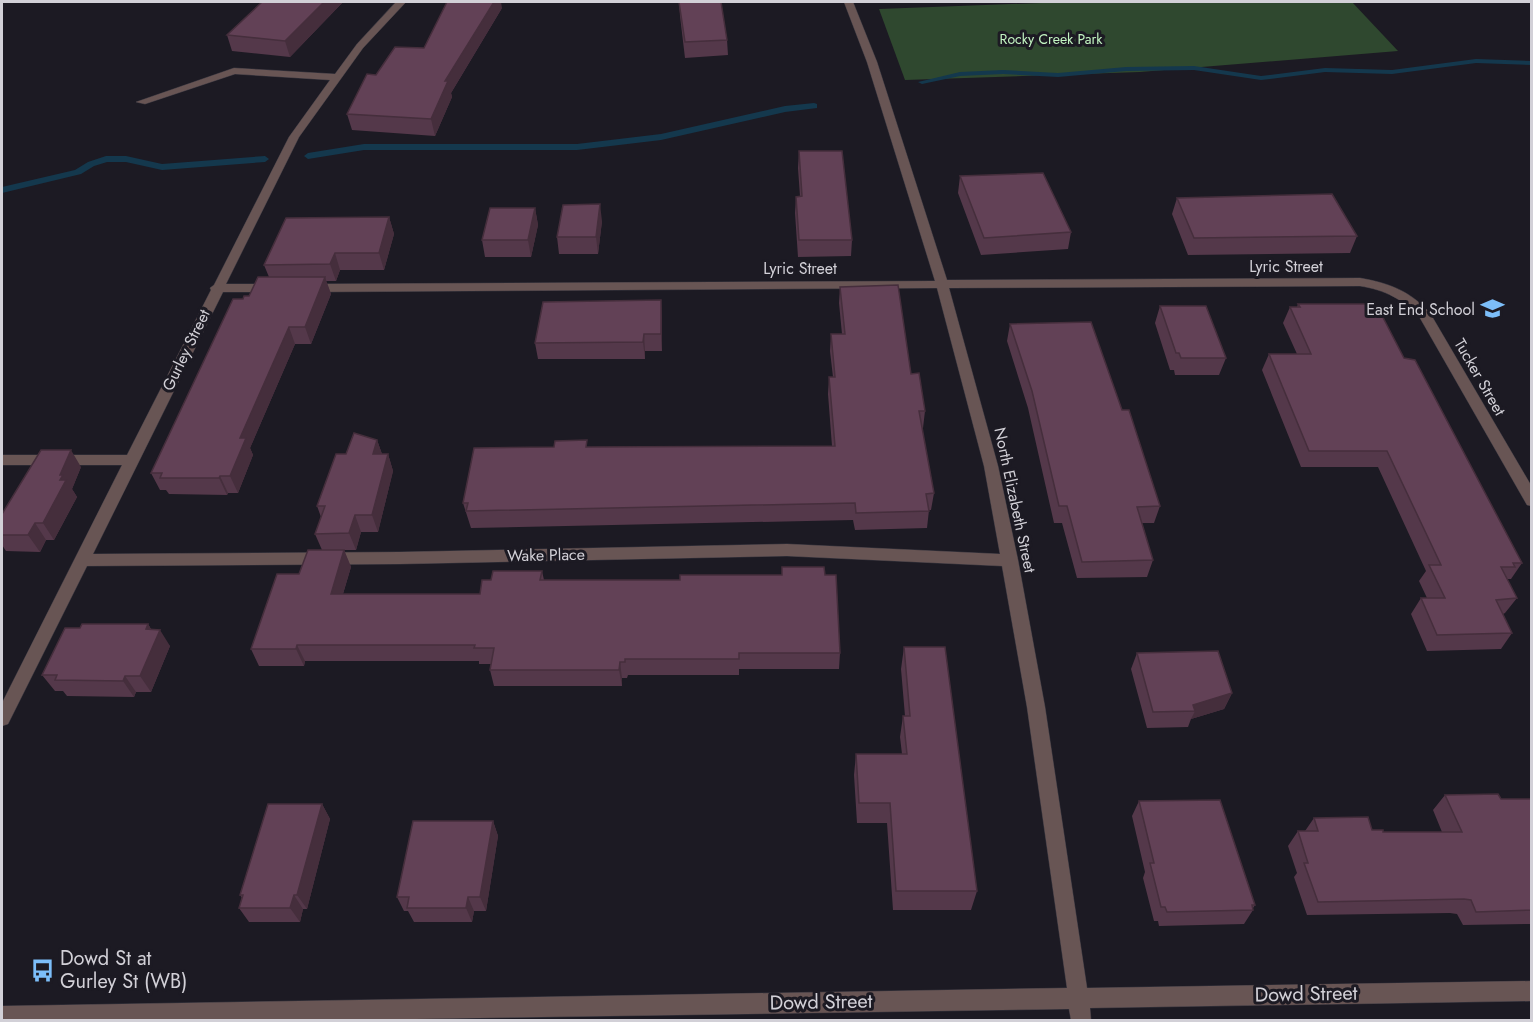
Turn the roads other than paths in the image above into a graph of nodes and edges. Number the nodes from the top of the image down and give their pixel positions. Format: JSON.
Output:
{"nodes":[{"id":1,"x":401,"y":2,"type":"edge"},
{"id":2,"x":849,"y":2,"type":"edge"},
{"id":3,"x":337,"y":77,"type":"junction"},
{"id":4,"x":141,"y":102,"type":"dead end"},
{"id":5,"x":942,"y":284,"type":"junction"},
{"id":6,"x":1383,"y":285,"type":"joint"},
{"id":7,"x":216,"y":288,"type":"junction"},
{"id":8,"x":2,"y":460,"type":"edge"},
{"id":9,"x":131,"y":460,"type":"junction"},
{"id":10,"x":1532,"y":501,"type":"edge"},
{"id":11,"x":82,"y":560,"type":"junction"},
{"id":12,"x":1010,"y":560,"type":"junction"},
{"id":13,"x":2,"y":719,"type":"edge"},
{"id":14,"x":1532,"y":991,"type":"edge"},
{"id":15,"x":1077,"y":999,"type":"junction"},
{"id":16,"x":2,"y":1016,"type":"edge"},
{"id":17,"x":174,"y":1017,"type":"edge"},
{"id":18,"x":1081,"y":1020,"type":"edge"}],
"edges":[{"from":1,"to":3,"type":"street","name":"Gurley Street"},
{"from":2,"to":5,"type":"street","name":"North Elizabeth Street"},
{"from":3,"to":4,"type":"street"},
{"from":3,"to":7,"type":"street","name":"Gurley Street"},
{"from":5,"to":6,"type":"street","name":"Lyric Street"},
{"from":5,"to":7,"type":"street","name":"Lyric Street"},
{"from":5,"to":12,"type":"street","name":"North Elizabeth Street"},
{"from":6,"to":10,"type":"street","name":"Tucker Street"},
{"from":7,"to":9,"type":"street","name":"Gurley Street"},
{"from":8,"to":9,"type":"street"},
{"from":9,"to":11,"type":"street","name":"Gurley Street"},
{"from":11,"to":12,"type":"street","name":"Wake Place"},
{"from":11,"to":13,"type":"street","name":"Gurley Street"},
{"from":12,"to":15,"type":"street","name":"North Elizabeth Street"},
{"from":14,"to":15,"type":"street","name":"Dowd Street"},
{"from":15,"to":17,"type":"street","name":"Dowd Street"},
{"from":15,"to":18,"type":"street","name":"North Elizabeth Street"},
{"from":16,"to":17,"type":"street","name":"Dowd Street"}]}
